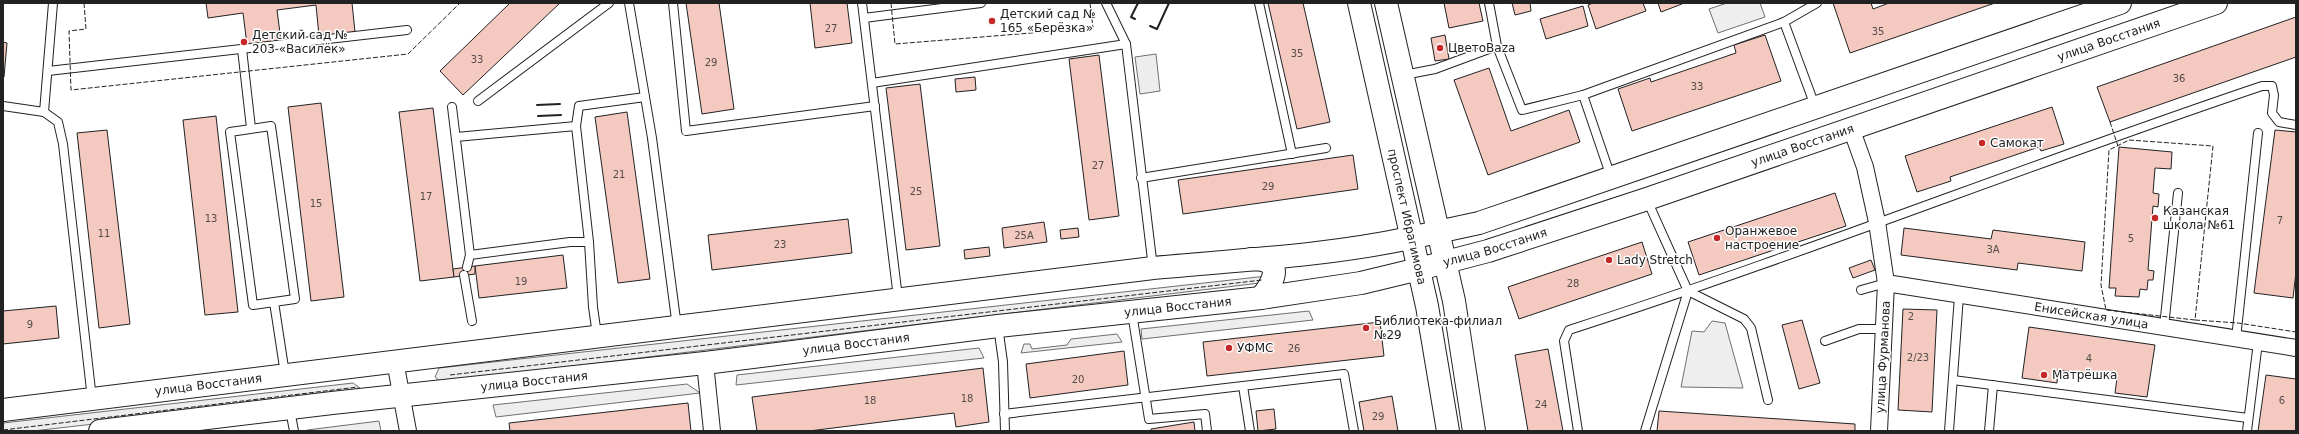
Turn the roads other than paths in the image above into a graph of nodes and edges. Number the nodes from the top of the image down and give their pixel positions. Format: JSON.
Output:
{"nodes":[{"id":1,"x":54,"y":3,"type":"edge"},
{"id":2,"x":609,"y":3,"type":"edge"},
{"id":3,"x":629,"y":3,"type":"edge"},
{"id":4,"x":673,"y":3,"type":"edge"},
{"id":5,"x":862,"y":3,"type":"edge"},
{"id":6,"x":981,"y":3,"type":"edge"},
{"id":7,"x":1106,"y":3,"type":"edge"},
{"id":8,"x":1258,"y":3,"type":"edge"},
{"id":9,"x":1359,"y":3,"type":"edge"},
{"id":10,"x":1386,"y":3,"type":"edge"},
{"id":11,"x":1489,"y":3,"type":"edge"},
{"id":12,"x":1818,"y":3,"type":"edge"},
{"id":13,"x":2120,"y":3,"type":"edge"},
{"id":14,"x":2216,"y":3,"type":"edge"},
{"id":15,"x":864,"y":18,"type":"junction"},
{"id":16,"x":1784,"y":22,"type":"junction"},
{"id":17,"x":407,"y":30,"type":"dead end"},
{"id":18,"x":1126,"y":44,"type":"junction"},
{"id":19,"x":1497,"y":46,"type":"junction"},
{"id":20,"x":242,"y":49,"type":"junction"},
{"id":21,"x":48,"y":71,"type":"junction"},
{"id":22,"x":1403,"y":76,"type":"junction"},
{"id":23,"x":872,"y":83,"type":"junction"},
{"id":24,"x":1584,"y":95,"type":"junction"},
{"id":25,"x":645,"y":97,"type":"junction"},
{"id":26,"x":478,"y":101,"type":"dead end"},
{"id":27,"x":3,"y":106,"type":"edge"},
{"id":28,"x":875,"y":106,"type":"junction"},
{"id":29,"x":452,"y":107,"type":"dead end"},
{"id":30,"x":1816,"y":109,"type":"junction"},
{"id":31,"x":44,"y":112,"type":"junction"},
{"id":32,"x":2296,"y":125,"type":"edge"},
{"id":33,"x":576,"y":126,"type":"junction"},
{"id":34,"x":251,"y":128,"type":"junction"},
{"id":35,"x":1851,"y":128,"type":"junction"},
{"id":36,"x":2258,"y":133,"type":"dead end"},
{"id":37,"x":456,"y":137,"type":"junction"},
{"id":38,"x":1326,"y":148,"type":"dead end"},
{"id":39,"x":1292,"y":154,"type":"junction"},
{"id":40,"x":1141,"y":178,"type":"junction"},
{"id":41,"x":1612,"y":178,"type":"junction"},
{"id":42,"x":2178,"y":193,"type":"dead end"},
{"id":43,"x":1646,"y":199,"type":"junction"},
{"id":44,"x":1878,"y":222,"type":"junction"},
{"id":45,"x":1438,"y":232,"type":"junction"},
{"id":46,"x":1410,"y":238,"type":"junction"},
{"id":47,"x":589,"y":242,"type":"junction"},
{"id":48,"x":470,"y":255,"type":"junction"},
{"id":49,"x":1251,"y":259,"type":"junction"},
{"id":50,"x":1445,"y":262,"type":"junction"},
{"id":51,"x":467,"y":267,"type":"dead end"},
{"id":52,"x":1153,"y":268,"type":"junction"},
{"id":53,"x":1419,"y":269,"type":"junction"},
{"id":54,"x":464,"y":275,"type":"dead end"},
{"id":55,"x":1886,"y":282,"type":"junction"},
{"id":56,"x":1861,"y":290,"type":"dead end"},
{"id":57,"x":1688,"y":291,"type":"junction"},
{"id":58,"x":1959,"y":296,"type":"junction"},
{"id":59,"x":1261,"y":298,"type":"junction"},
{"id":60,"x":899,"y":300,"type":"junction"},
{"id":61,"x":274,"y":302,"type":"junction"},
{"id":62,"x":1132,"y":312,"type":"junction"},
{"id":63,"x":472,"y":322,"type":"dead end"},
{"id":64,"x":998,"y":326,"type":"junction"},
{"id":65,"x":2164,"y":327,"type":"junction"},
{"id":66,"x":677,"y":328,"type":"junction"},
{"id":67,"x":1884,"y":328,"type":"junction"},
{"id":68,"x":598,"y":338,"type":"junction"},
{"id":69,"x":2236,"y":338,"type":"junction"},
{"id":70,"x":1825,"y":341,"type":"dead end"},
{"id":71,"x":2258,"y":342,"type":"junction"},
{"id":72,"x":2296,"y":348,"type":"edge"},
{"id":73,"x":395,"y":361,"type":"junction"},
{"id":74,"x":705,"y":364,"type":"junction"},
{"id":75,"x":285,"y":375,"type":"junction"},
{"id":76,"x":1953,"y":380,"type":"junction"},
{"id":77,"x":1993,"y":385,"type":"junction"},
{"id":78,"x":1243,"y":386,"type":"junction"},
{"id":79,"x":401,"y":397,"type":"junction"},
{"id":80,"x":1146,"y":398,"type":"junction"},
{"id":81,"x":92,"y":400,"type":"junction"},
{"id":82,"x":1768,"y":400,"type":"dead end"},
{"id":83,"x":3,"y":410,"type":"edge"},
{"id":84,"x":290,"y":410,"type":"junction"},
{"id":85,"x":1004,"y":414,"type":"junction"},
{"id":86,"x":2248,"y":418,"type":"junction"},
{"id":87,"x":100,"y":431,"type":"edge"},
{"id":88,"x":294,"y":431,"type":"edge"},
{"id":89,"x":408,"y":431,"type":"edge"},
{"id":90,"x":712,"y":431,"type":"edge"},
{"id":91,"x":1005,"y":431,"type":"edge"},
{"id":92,"x":1207,"y":431,"type":"edge"},
{"id":93,"x":1250,"y":431,"type":"edge"},
{"id":94,"x":1354,"y":431,"type":"edge"},
{"id":95,"x":1448,"y":431,"type":"edge"},
{"id":96,"x":1474,"y":431,"type":"edge"},
{"id":97,"x":1578,"y":431,"type":"edge"},
{"id":98,"x":1645,"y":431,"type":"edge"},
{"id":99,"x":1879,"y":431,"type":"edge"},
{"id":100,"x":1950,"y":431,"type":"edge"},
{"id":101,"x":1989,"y":431,"type":"edge"},
{"id":102,"x":2247,"y":431,"type":"edge"}],
"edges":[{"from":1,"to":21,"type":"lane"},
{"from":2,"to":26,"type":"lane"},
{"from":3,"to":25,"type":"lane"},
{"from":4,"to":28,"type":"lane"},
{"from":5,"to":15,"type":"lane"},
{"from":6,"to":15,"type":"lane"},
{"from":7,"to":18,"type":"lane"},
{"from":8,"to":39,"type":"lane"},
{"from":9,"to":46,"type":"main road","name":"проспект Ибрагимова"},
{"from":10,"to":22,"type":"main road"},
{"from":11,"to":19,"type":"lane"},
{"from":12,"to":16,"type":"lane"},
{"from":13,"to":30,"type":"main road","name":"улица Восстания"},
{"from":14,"to":35,"type":"main road","name":"улица Восстания"},
{"from":15,"to":23,"type":"lane"},
{"from":16,"to":24,"type":"lane"},
{"from":16,"to":30,"type":"lane"},
{"from":17,"to":20,"type":"lane"},
{"from":18,"to":23,"type":"lane"},
{"from":18,"to":40,"type":"lane"},
{"from":19,"to":22,"type":"lane"},
{"from":19,"to":24,"type":"lane"},
{"from":20,"to":21,"type":"lane"},
{"from":20,"to":34,"type":"lane"},
{"from":21,"to":31,"type":"lane"},
{"from":22,"to":45,"type":"main road"},
{"from":23,"to":28,"type":"lane"},
{"from":24,"to":41,"type":"lane"},
{"from":25,"to":33,"type":"lane"},
{"from":25,"to":66,"type":"lane"},
{"from":27,"to":31,"type":"lane"},
{"from":28,"to":60,"type":"lane"},
{"from":29,"to":37,"type":"lane"},
{"from":30,"to":41,"type":"main road","name":"улица Восстания"},
{"from":31,"to":81,"type":"lane"},
{"from":32,"to":44,"type":"lane"},
{"from":33,"to":37,"type":"lane"},
{"from":33,"to":47,"type":"lane"},
{"from":34,"to":61,"type":"lane"},
{"from":34,"to":61,"type":"lane"},
{"from":35,"to":43,"type":"main road","name":"улица Восстания"},
{"from":35,"to":44,"type":"street","name":"улица Фурманова"},
{"from":36,"to":69,"type":"lane"},
{"from":37,"to":48,"type":"lane"},
{"from":38,"to":39,"type":"lane"},
{"from":39,"to":40,"type":"lane"},
{"from":40,"to":52,"type":"lane"},
{"from":41,"to":45,"type":"main road","name":"улица Восстания"},
{"from":42,"to":65,"type":"lane"},
{"from":43,"to":50,"type":"main road","name":"улица Восстания"},
{"from":43,"to":57,"type":"lane"},
{"from":44,"to":55,"type":"street","name":"улица Фурманова"},
{"from":44,"to":57,"type":"lane"},
{"from":45,"to":46,"type":"main road","name":"улица Восстания"},
{"from":45,"to":50,"type":"main road"},
{"from":46,"to":49,"type":"main road","name":"улица Восстания"},
{"from":46,"to":53,"type":"main road","name":"проспект Ибрагимова"},
{"from":47,"to":48,"type":"lane"},
{"from":47,"to":68,"type":"lane"},
{"from":48,"to":51,"type":"lane"},
{"from":49,"to":52,"type":"main road","name":"улица Восстания"},
{"from":49,"to":59,"type":"main road"},
{"from":50,"to":53,"type":"main road","name":"улица Восстания"},
{"from":50,"to":96,"type":"main road"},
{"from":52,"to":60,"type":"main road","name":"улица Восстания"},
{"from":53,"to":59,"type":"main road","name":"улица Восстания"},
{"from":53,"to":95,"type":"main road","name":"проспект Ибрагимова"},
{"from":54,"to":63,"type":"lane"},
{"from":55,"to":56,"type":"lane"},
{"from":55,"to":58,"type":"street","name":"Енисейская улица"},
{"from":55,"to":67,"type":"street","name":"улица Фурманова"},
{"from":57,"to":82,"type":"lane"},
{"from":57,"to":97,"type":"lane"},
{"from":57,"to":98,"type":"lane"},
{"from":58,"to":65,"type":"street","name":"Енисейская улица"},
{"from":58,"to":76,"type":"lane"},
{"from":59,"to":62,"type":"main road","name":"улица Восстания"},
{"from":60,"to":66,"type":"main road","name":"улица Восстания"},
{"from":61,"to":75,"type":"lane"},
{"from":62,"to":64,"type":"main road","name":"улица Восстания"},
{"from":62,"to":80,"type":"lane"},
{"from":64,"to":74,"type":"main road","name":"улица Восстания"},
{"from":64,"to":85,"type":"lane"},
{"from":65,"to":69,"type":"street","name":"Енисейская улица"},
{"from":66,"to":68,"type":"main road","name":"улица Восстания"},
{"from":67,"to":70,"type":"lane"},
{"from":67,"to":99,"type":"street","name":"улица Фурманова"},
{"from":68,"to":73,"type":"main road","name":"улица Восстания"},
{"from":69,"to":71,"type":"street","name":"Енисейская улица"},
{"from":71,"to":72,"type":"street","name":"Енисейская улица"},
{"from":71,"to":86,"type":"lane"},
{"from":73,"to":75,"type":"main road","name":"улица Восстания"},
{"from":73,"to":79,"type":"street"},
{"from":74,"to":79,"type":"main road","name":"улица Восстания"},
{"from":74,"to":90,"type":"street"},
{"from":75,"to":81,"type":"main road","name":"улица Восстания"},
{"from":76,"to":77,"type":"lane"},
{"from":76,"to":100,"type":"lane"},
{"from":77,"to":86,"type":"lane"},
{"from":77,"to":101,"type":"lane"},
{"from":78,"to":80,"type":"lane"},
{"from":78,"to":93,"type":"lane"},
{"from":78,"to":94,"type":"lane"},
{"from":79,"to":84,"type":"main road","name":"улица Восстания"},
{"from":79,"to":89,"type":"street"},
{"from":80,"to":85,"type":"lane"},
{"from":80,"to":92,"type":"lane"},
{"from":81,"to":83,"type":"main road","name":"улица Восстания"},
{"from":84,"to":87,"type":"main road","name":"улица Восстания"},
{"from":84,"to":88,"type":"lane"},
{"from":85,"to":91,"type":"lane"},
{"from":86,"to":102,"type":"lane"}]}
